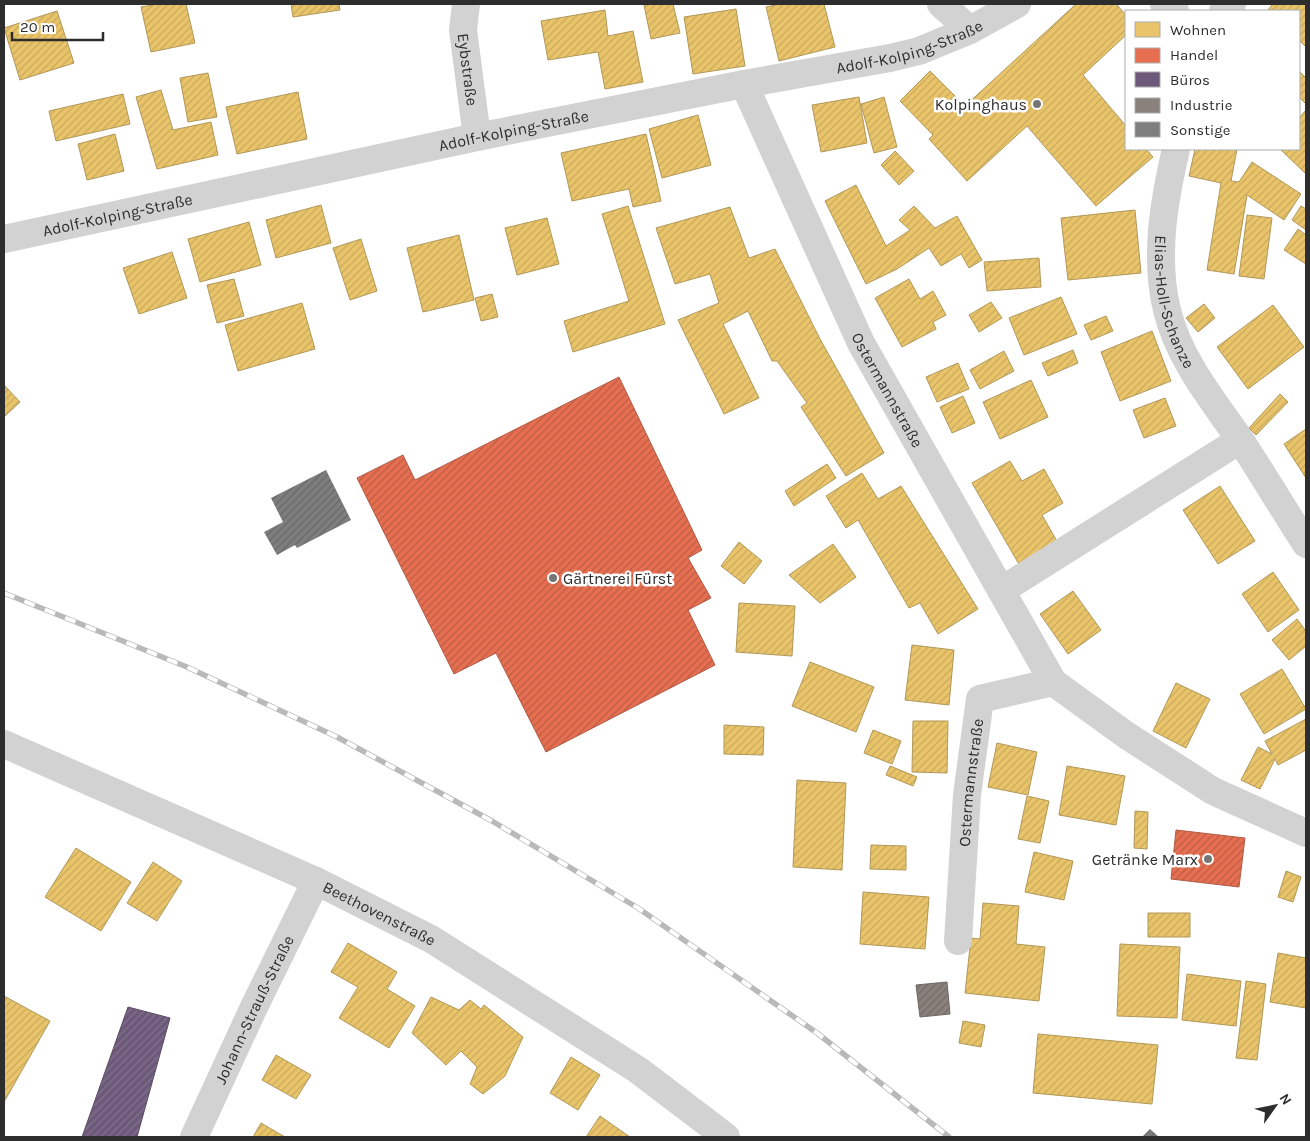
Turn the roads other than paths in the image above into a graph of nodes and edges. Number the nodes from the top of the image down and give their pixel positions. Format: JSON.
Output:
{"nodes":[{"id":1,"x":466,"y":4,"type":"edge"},
{"id":2,"x":941,"y":4,"type":"edge"},
{"id":3,"x":1017,"y":4,"type":"edge"},
{"id":4,"x":970,"y":30,"type":"junction"},
{"id":5,"x":744,"y":84,"type":"junction"},
{"id":6,"x":477,"y":137,"type":"junction"},
{"id":7,"x":1176,"y":150,"type":"edge"},
{"id":8,"x":4,"y":239,"type":"edge"},
{"id":9,"x":1240,"y":440,"type":"junction"},
{"id":10,"x":1306,"y":544,"type":"edge"},
{"id":11,"x":1002,"y":590,"type":"junction"},
{"id":12,"x":1053,"y":682,"type":"junction"},
{"id":13,"x":4,"y":744,"type":"edge"},
{"id":14,"x":1306,"y":833,"type":"edge"},
{"id":15,"x":316,"y":881,"type":"junction"},
{"id":16,"x":958,"y":941,"type":"dead end"},
{"id":17,"x":695,"y":1126,"type":"edge"},
{"id":18,"x":194,"y":1137,"type":"edge"},
{"id":19,"x":726,"y":1137,"type":"edge"}],
"edges":[{"from":1,"to":6,"type":"street","name":"Eybstraße"},
{"from":2,"to":4,"type":"street"},
{"from":3,"to":4,"type":"street","name":"Adolf-Kolping-Straße"},
{"from":4,"to":5,"type":"street","name":"Adolf-Kolping-Straße"},
{"from":5,"to":6,"type":"street","name":"Adolf-Kolping-Straße"},
{"from":5,"to":11,"type":"street","name":"Ostermannstraße"},
{"from":6,"to":8,"type":"street","name":"Adolf-Kolping-Straße"},
{"from":7,"to":9,"type":"street","name":"Elias-Holl-Schanze"},
{"from":9,"to":10,"type":"street","name":"Elias-Holl-Schanze"},
{"from":9,"to":11,"type":"street"},
{"from":11,"to":12,"type":"street","name":"Ostermannstraße"},
{"from":12,"to":14,"type":"street","name":"Ostermannstraße"},
{"from":12,"to":16,"type":"street","name":"Ostermannstraße"},
{"from":13,"to":15,"type":"street","name":"Beethovenstraße"},
{"from":15,"to":17,"type":"street","name":"Beethovenstraße"},
{"from":15,"to":18,"type":"street","name":"Johann-Strauß-Straße"},
{"from":17,"to":19,"type":"street","name":"Beethovenstraße"}]}
